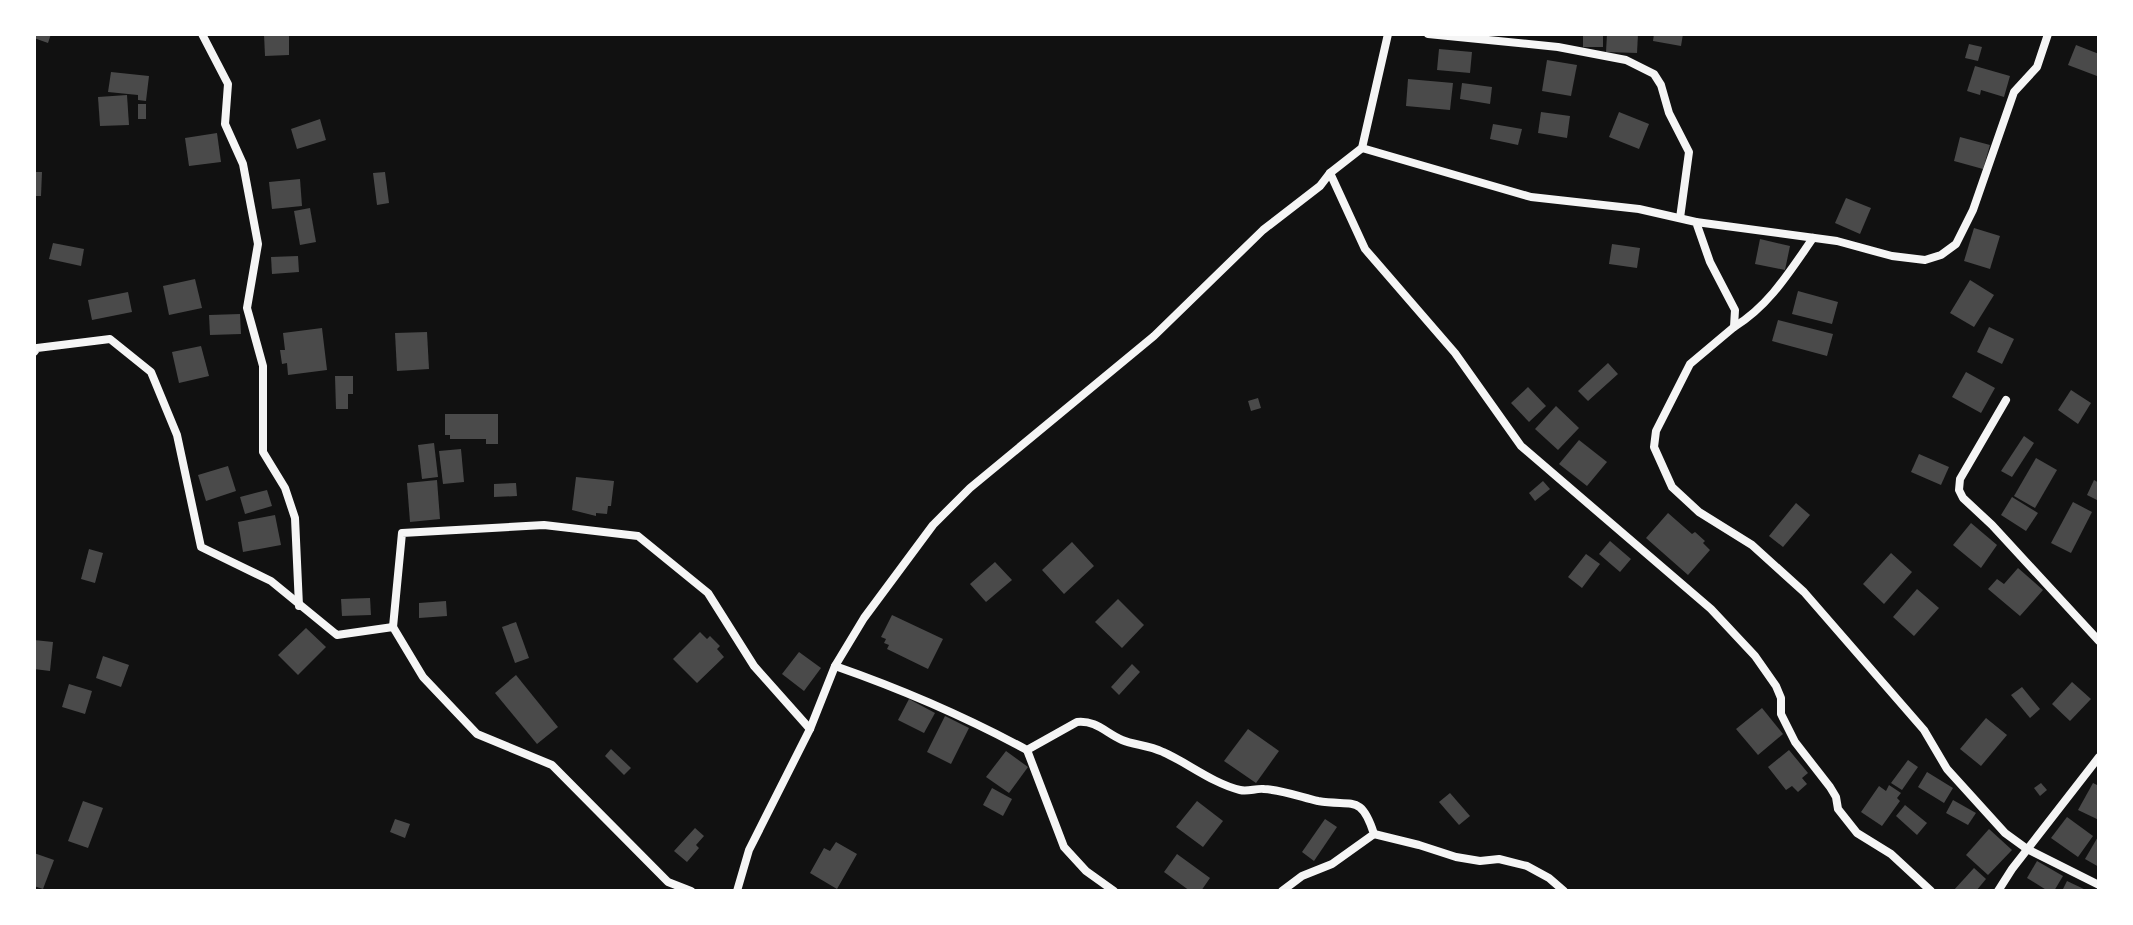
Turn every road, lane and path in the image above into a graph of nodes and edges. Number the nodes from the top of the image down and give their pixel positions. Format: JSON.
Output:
{"nodes":[{"id":1,"x":202,"y":34,"type":"edge"},
{"id":2,"x":1388,"y":34,"type":"edge"},
{"id":3,"x":1428,"y":34,"type":"edge"},
{"id":4,"x":2048,"y":34,"type":"edge"},
{"id":5,"x":1362,"y":148,"type":"junction"},
{"id":6,"x":1330,"y":173,"type":"junction"},
{"id":7,"x":1680,"y":218,"type":"junction"},
{"id":8,"x":1696,"y":222,"type":"junction"},
{"id":9,"x":1813,"y":238,"type":"junction"},
{"id":10,"x":1734,"y":327,"type":"junction"},
{"id":11,"x":34,"y":352,"type":"edge"},
{"id":12,"x":2006,"y":400,"type":"dead end"},
{"id":13,"x":299,"y":606,"type":"junction"},
{"id":14,"x":393,"y":627,"type":"junction"},
{"id":15,"x":2099,"y":641,"type":"edge"},
{"id":16,"x":835,"y":666,"type":"junction"},
{"id":17,"x":810,"y":729,"type":"junction"},
{"id":18,"x":1027,"y":750,"type":"junction"},
{"id":19,"x":2099,"y":757,"type":"edge"},
{"id":20,"x":1374,"y":834,"type":"junction"},
{"id":21,"x":2027,"y":849,"type":"junction"},
{"id":22,"x":2099,"y":885,"type":"edge"},
{"id":23,"x":691,"y":891,"type":"edge"},
{"id":24,"x":737,"y":891,"type":"edge"},
{"id":25,"x":1114,"y":891,"type":"edge"},
{"id":26,"x":1282,"y":891,"type":"edge"},
{"id":27,"x":1564,"y":891,"type":"edge"},
{"id":28,"x":1931,"y":891,"type":"edge"},
{"id":29,"x":1998,"y":891,"type":"edge"}],
"edges":[{"from":1,"to":13,"type":"street"},
{"from":2,"to":5,"type":"street"},
{"from":3,"to":7,"type":"street"},
{"from":4,"to":9,"type":"street"},
{"from":5,"to":6,"type":"street"},
{"from":5,"to":7,"type":"street"},
{"from":6,"to":16,"type":"street"},
{"from":6,"to":28,"type":"street"},
{"from":7,"to":8,"type":"street"},
{"from":8,"to":9,"type":"street"},
{"from":8,"to":10,"type":"street"},
{"from":9,"to":10,"type":"street"},
{"from":10,"to":21,"type":"street"},
{"from":11,"to":13,"type":"street"},
{"from":12,"to":15,"type":"street"},
{"from":13,"to":14,"type":"street"},
{"from":14,"to":17,"type":"street"},
{"from":14,"to":23,"type":"street"},
{"from":16,"to":17,"type":"street"},
{"from":16,"to":18,"type":"street"},
{"from":17,"to":24,"type":"street"},
{"from":18,"to":20,"type":"street"},
{"from":18,"to":25,"type":"street"},
{"from":19,"to":21,"type":"street"},
{"from":20,"to":26,"type":"street"},
{"from":20,"to":27,"type":"street"},
{"from":21,"to":22,"type":"street"},
{"from":21,"to":29,"type":"street"}]}
